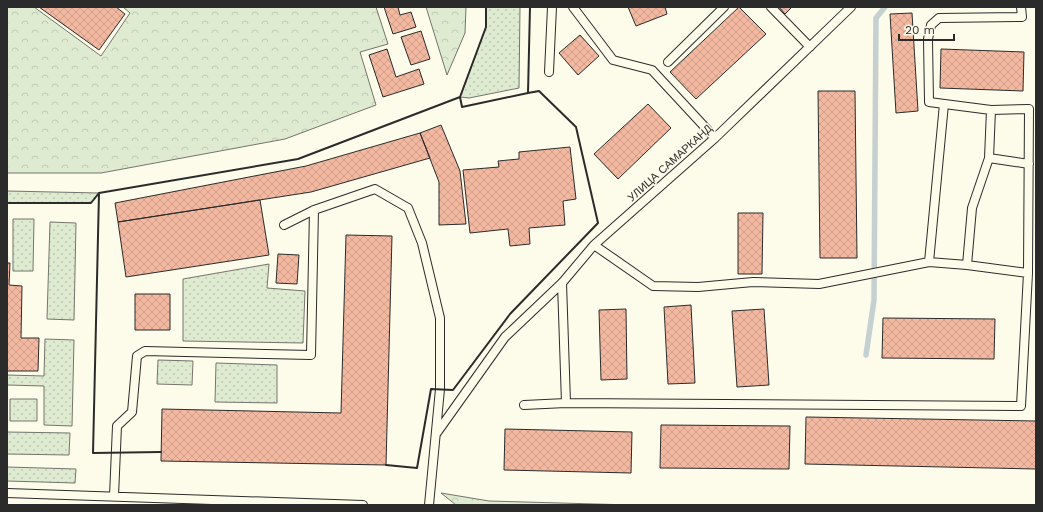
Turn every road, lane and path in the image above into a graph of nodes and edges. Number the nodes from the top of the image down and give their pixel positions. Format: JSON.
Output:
{"nodes":[{"id":1,"x":552,"y":7,"type":"edge"},
{"id":2,"x":573,"y":7,"type":"edge"},
{"id":3,"x":724,"y":7,"type":"edge"},
{"id":4,"x":771,"y":7,"type":"edge"},
{"id":5,"x":851,"y":7,"type":"edge"},
{"id":6,"x":1021,"y":7,"type":"edge"},
{"id":7,"x":810,"y":46,"type":"junction"},
{"id":8,"x":668,"y":62,"type":"dead end"},
{"id":9,"x":549,"y":72,"type":"dead end"},
{"id":10,"x":944,"y":104,"type":"junction"},
{"id":11,"x":991,"y":110,"type":"junction"},
{"id":12,"x":715,"y":138,"type":"junction"},
{"id":13,"x":988,"y":158,"type":"junction"},
{"id":14,"x":1029,"y":164,"type":"junction"},
{"id":15,"x":314,"y":210,"type":"junction"},
{"id":16,"x":284,"y":225,"type":"dead end"},
{"id":17,"x":594,"y":245,"type":"junction"},
{"id":18,"x":929,"y":262,"type":"junction"},
{"id":19,"x":968,"y":265,"type":"junction"},
{"id":20,"x":1028,"y":274,"type":"junction"},
{"id":21,"x":562,"y":284,"type":"junction"},
{"id":22,"x":566,"y":403,"type":"junction"},
{"id":23,"x":524,"y":405,"type":"dead end"},
{"id":24,"x":436,"y":434,"type":"junction"},
{"id":25,"x":7,"y":493,"type":"edge"},
{"id":26,"x":114,"y":496,"type":"junction"},
{"id":27,"x":363,"y":505,"type":"edge"},
{"id":28,"x":429,"y":505,"type":"edge"}],
"edges":[{"from":1,"to":9,"type":"lane"},
{"from":2,"to":12,"type":"lane"},
{"from":3,"to":8,"type":"lane"},
{"from":4,"to":7,"type":"lane"},
{"from":5,"to":7,"type":"lane","name":"УЛИЦА САМАРКАНД"},
{"from":6,"to":10,"type":"lane"},
{"from":7,"to":12,"type":"lane","name":"УЛИЦА САМАРКАНД"},
{"from":10,"to":11,"type":"lane"},
{"from":10,"to":18,"type":"lane"},
{"from":11,"to":13,"type":"lane"},
{"from":11,"to":14,"type":"lane"},
{"from":12,"to":17,"type":"lane","name":"УЛИЦА САМАРКАНД"},
{"from":13,"to":14,"type":"lane"},
{"from":13,"to":19,"type":"lane"},
{"from":14,"to":20,"type":"lane"},
{"from":15,"to":16,"type":"lane"},
{"from":15,"to":24,"type":"lane"},
{"from":15,"to":26,"type":"lane"},
{"from":17,"to":18,"type":"lane"},
{"from":17,"to":21,"type":"lane","name":"УЛИЦА САМАРКАНД"},
{"from":18,"to":19,"type":"lane"},
{"from":19,"to":20,"type":"lane"},
{"from":20,"to":22,"type":"lane"},
{"from":21,"to":22,"type":"lane"},
{"from":21,"to":24,"type":"lane","name":"УЛИЦА САМАРКАНД"},
{"from":22,"to":23,"type":"lane"},
{"from":24,"to":28,"type":"lane"},
{"from":25,"to":26,"type":"lane"},
{"from":26,"to":27,"type":"lane"}]}
